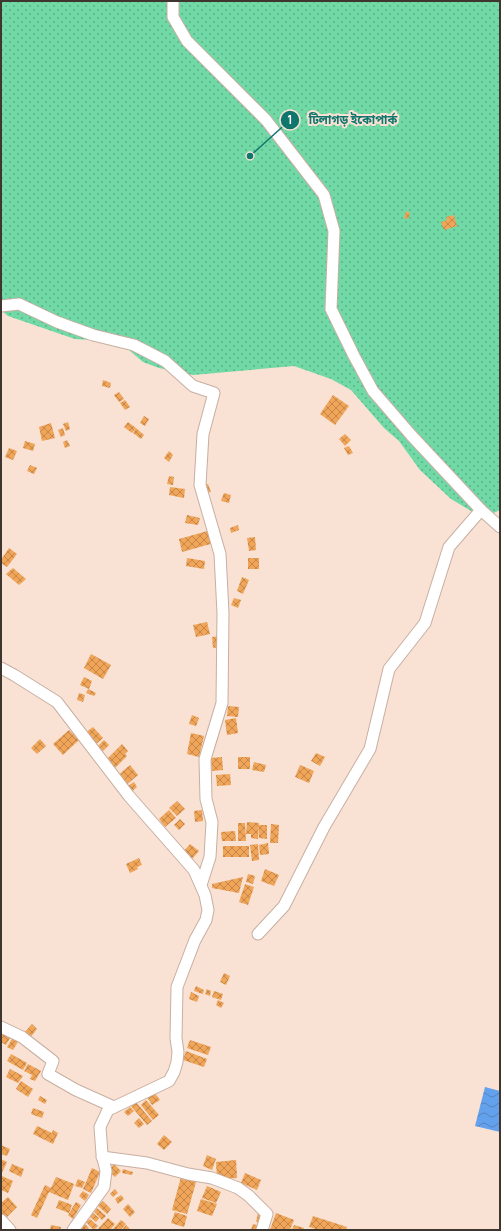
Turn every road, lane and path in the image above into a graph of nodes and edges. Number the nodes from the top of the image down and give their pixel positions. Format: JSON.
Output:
{"nodes":[{"id":1,"x":173,"y":1,"type":"edge"},
{"id":2,"x":1,"y":306,"type":"edge"},
{"id":3,"x":481,"y":510,"type":"junction"},
{"id":4,"x":500,"y":526,"type":"edge"},
{"id":5,"x":1,"y":668,"type":"edge"},
{"id":6,"x":201,"y":885,"type":"junction"},
{"id":7,"x":258,"y":934,"type":"dead end"},
{"id":8,"x":1,"y":1027,"type":"edge"},
{"id":9,"x":114,"y":1107,"type":"junction"},
{"id":10,"x":102,"y":1157,"type":"junction"},
{"id":11,"x":1,"y":1220,"type":"edge"},
{"id":12,"x":10,"y":1230,"type":"edge"},
{"id":13,"x":73,"y":1230,"type":"edge"},
{"id":14,"x":262,"y":1230,"type":"edge"}],
"edges":[{"from":1,"to":3,"type":"street"},
{"from":2,"to":6,"type":"street"},
{"from":3,"to":4,"type":"street"},
{"from":3,"to":7,"type":"street"},
{"from":5,"to":6,"type":"street"},
{"from":6,"to":9,"type":"street"},
{"from":8,"to":9,"type":"street"},
{"from":9,"to":10,"type":"street"},
{"from":10,"to":13,"type":"street"},
{"from":10,"to":14,"type":"street"},
{"from":11,"to":12,"type":"street"}]}
